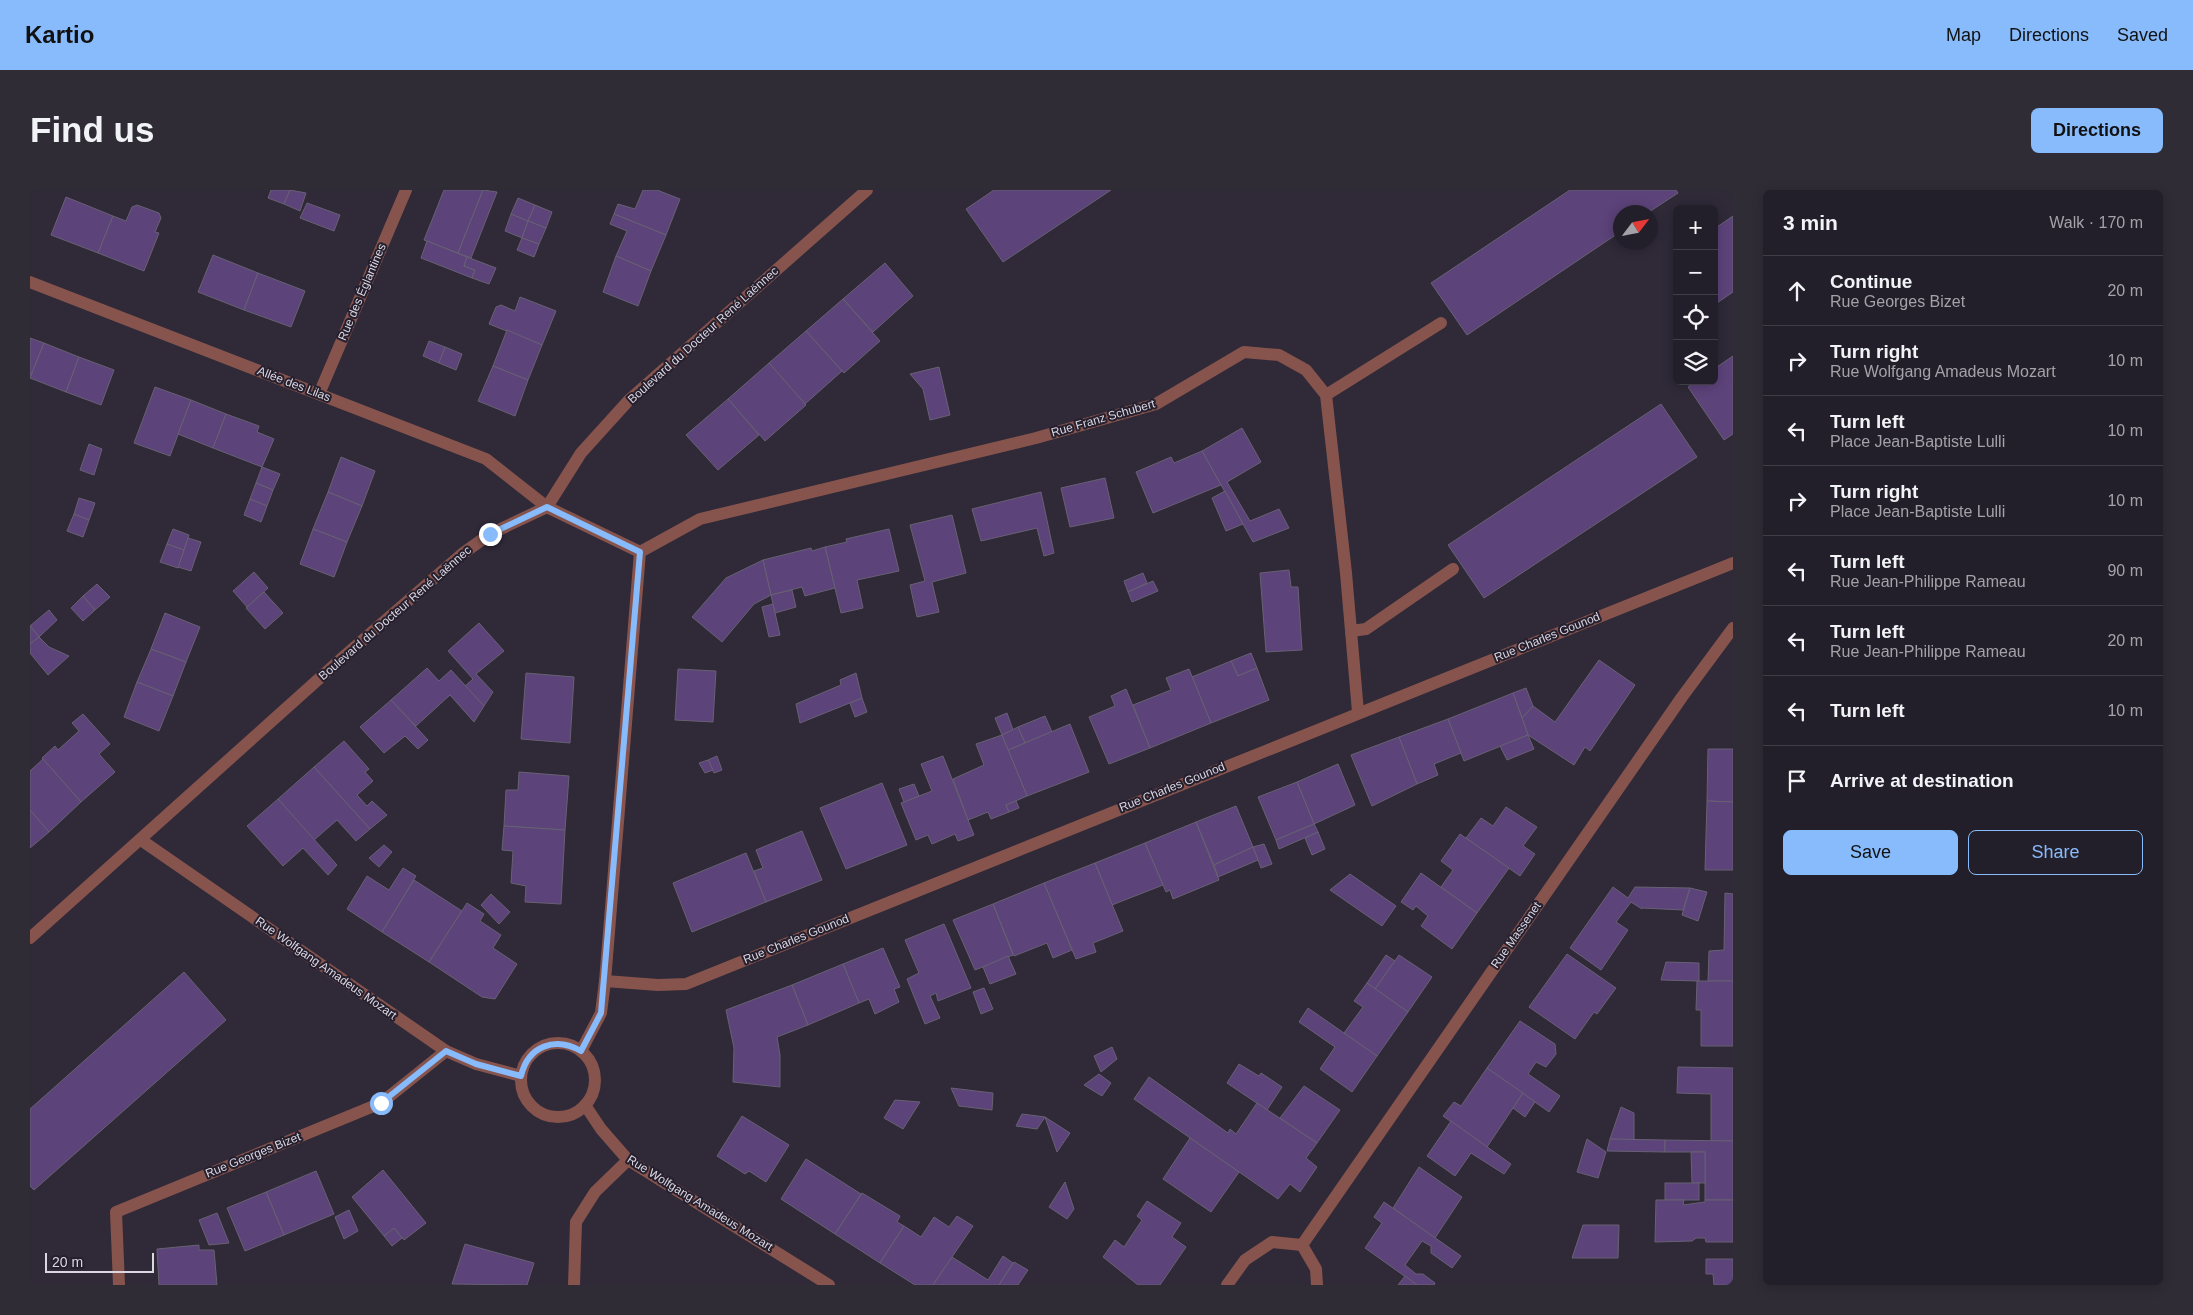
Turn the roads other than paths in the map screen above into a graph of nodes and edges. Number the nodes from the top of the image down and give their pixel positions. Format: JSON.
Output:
{"nodes":[{"id":1,"x":406,"y":190,"type":"edge"},
{"id":2,"x":867,"y":190,"type":"edge"},
{"id":3,"x":30,"y":282,"type":"edge"},
{"id":4,"x":1441,"y":323,"type":"dead end"},
{"id":5,"x":319,"y":394,"type":"junction"},
{"id":6,"x":1326,"y":395,"type":"junction"},
{"id":7,"x":547,"y":507,"type":"junction"},
{"id":8,"x":640,"y":552,"type":"junction"},
{"id":9,"x":1733,"y":563,"type":"edge"},
{"id":10,"x":1453,"y":569,"type":"dead end"},
{"id":11,"x":1733,"y":628,"type":"edge"},
{"id":12,"x":1351,"y":631,"type":"junction"},
{"id":13,"x":1358,"y":712,"type":"junction"},
{"id":14,"x":141,"y":840,"type":"junction"},
{"id":15,"x":30,"y":938,"type":"edge"},
{"id":16,"x":605,"y":981,"type":"junction"},
{"id":17,"x":446,"y":1051,"type":"junction"},
{"id":18,"x":581,"y":1051,"type":"junction"},
{"id":19,"x":521,"y":1076,"type":"junction"},
{"id":20,"x":585,"y":1105,"type":"junction"},
{"id":21,"x":628,"y":1160,"type":"junction"},
{"id":22,"x":1302,"y":1245,"type":"junction"},
{"id":23,"x":119,"y":1285,"type":"edge"},
{"id":24,"x":574,"y":1285,"type":"edge"},
{"id":25,"x":829,"y":1285,"type":"edge"},
{"id":26,"x":1227,"y":1285,"type":"edge"},
{"id":27,"x":1317,"y":1285,"type":"edge"}],
"edges":[{"from":1,"to":5,"type":"street","name":"Rue des Églantines"},
{"from":2,"to":7,"type":"street","name":"Boulevard du Docteur René Laënnec"},
{"from":3,"to":5,"type":"street","name":"Allée des Lilas"},
{"from":4,"to":6,"type":"street"},
{"from":5,"to":7,"type":"street","name":"Allée des Lilas"},
{"from":6,"to":8,"type":"street","name":"Rue Franz Schubert"},
{"from":6,"to":12,"type":"street"},
{"from":7,"to":8,"type":"street","name":"Allée des Lilas"},
{"from":7,"to":14,"type":"street","name":"Boulevard du Docteur René Laënnec"},
{"from":8,"to":16,"type":"street"},
{"from":9,"to":13,"type":"street","name":"Rue Charles Gounod"},
{"from":10,"to":12,"type":"street"},
{"from":11,"to":22,"type":"street","name":"Rue Massenet"},
{"from":12,"to":13,"type":"street"},
{"from":13,"to":16,"type":"street","name":"Rue Charles Gounod"},
{"from":14,"to":15,"type":"street","name":"Boulevard du Docteur René Laënnec"},
{"from":14,"to":17,"type":"street","name":"Rue Wolfgang Amadeus Mozart"},
{"from":16,"to":18,"type":"street"},
{"from":17,"to":19,"type":"street","name":"Rue Wolfgang Amadeus Mozart"},
{"from":17,"to":23,"type":"street","name":"Rue Georges Bizet"},
{"from":18,"to":19,"type":"street"},
{"from":18,"to":20,"type":"street"},
{"from":19,"to":20,"type":"street"},
{"from":20,"to":21,"type":"street","name":"Rue Wolfgang Amadeus Mozart"},
{"from":21,"to":24,"type":"street"},
{"from":21,"to":25,"type":"street","name":"Rue Wolfgang Amadeus Mozart"},
{"from":22,"to":26,"type":"street"},
{"from":22,"to":27,"type":"street"}]}
